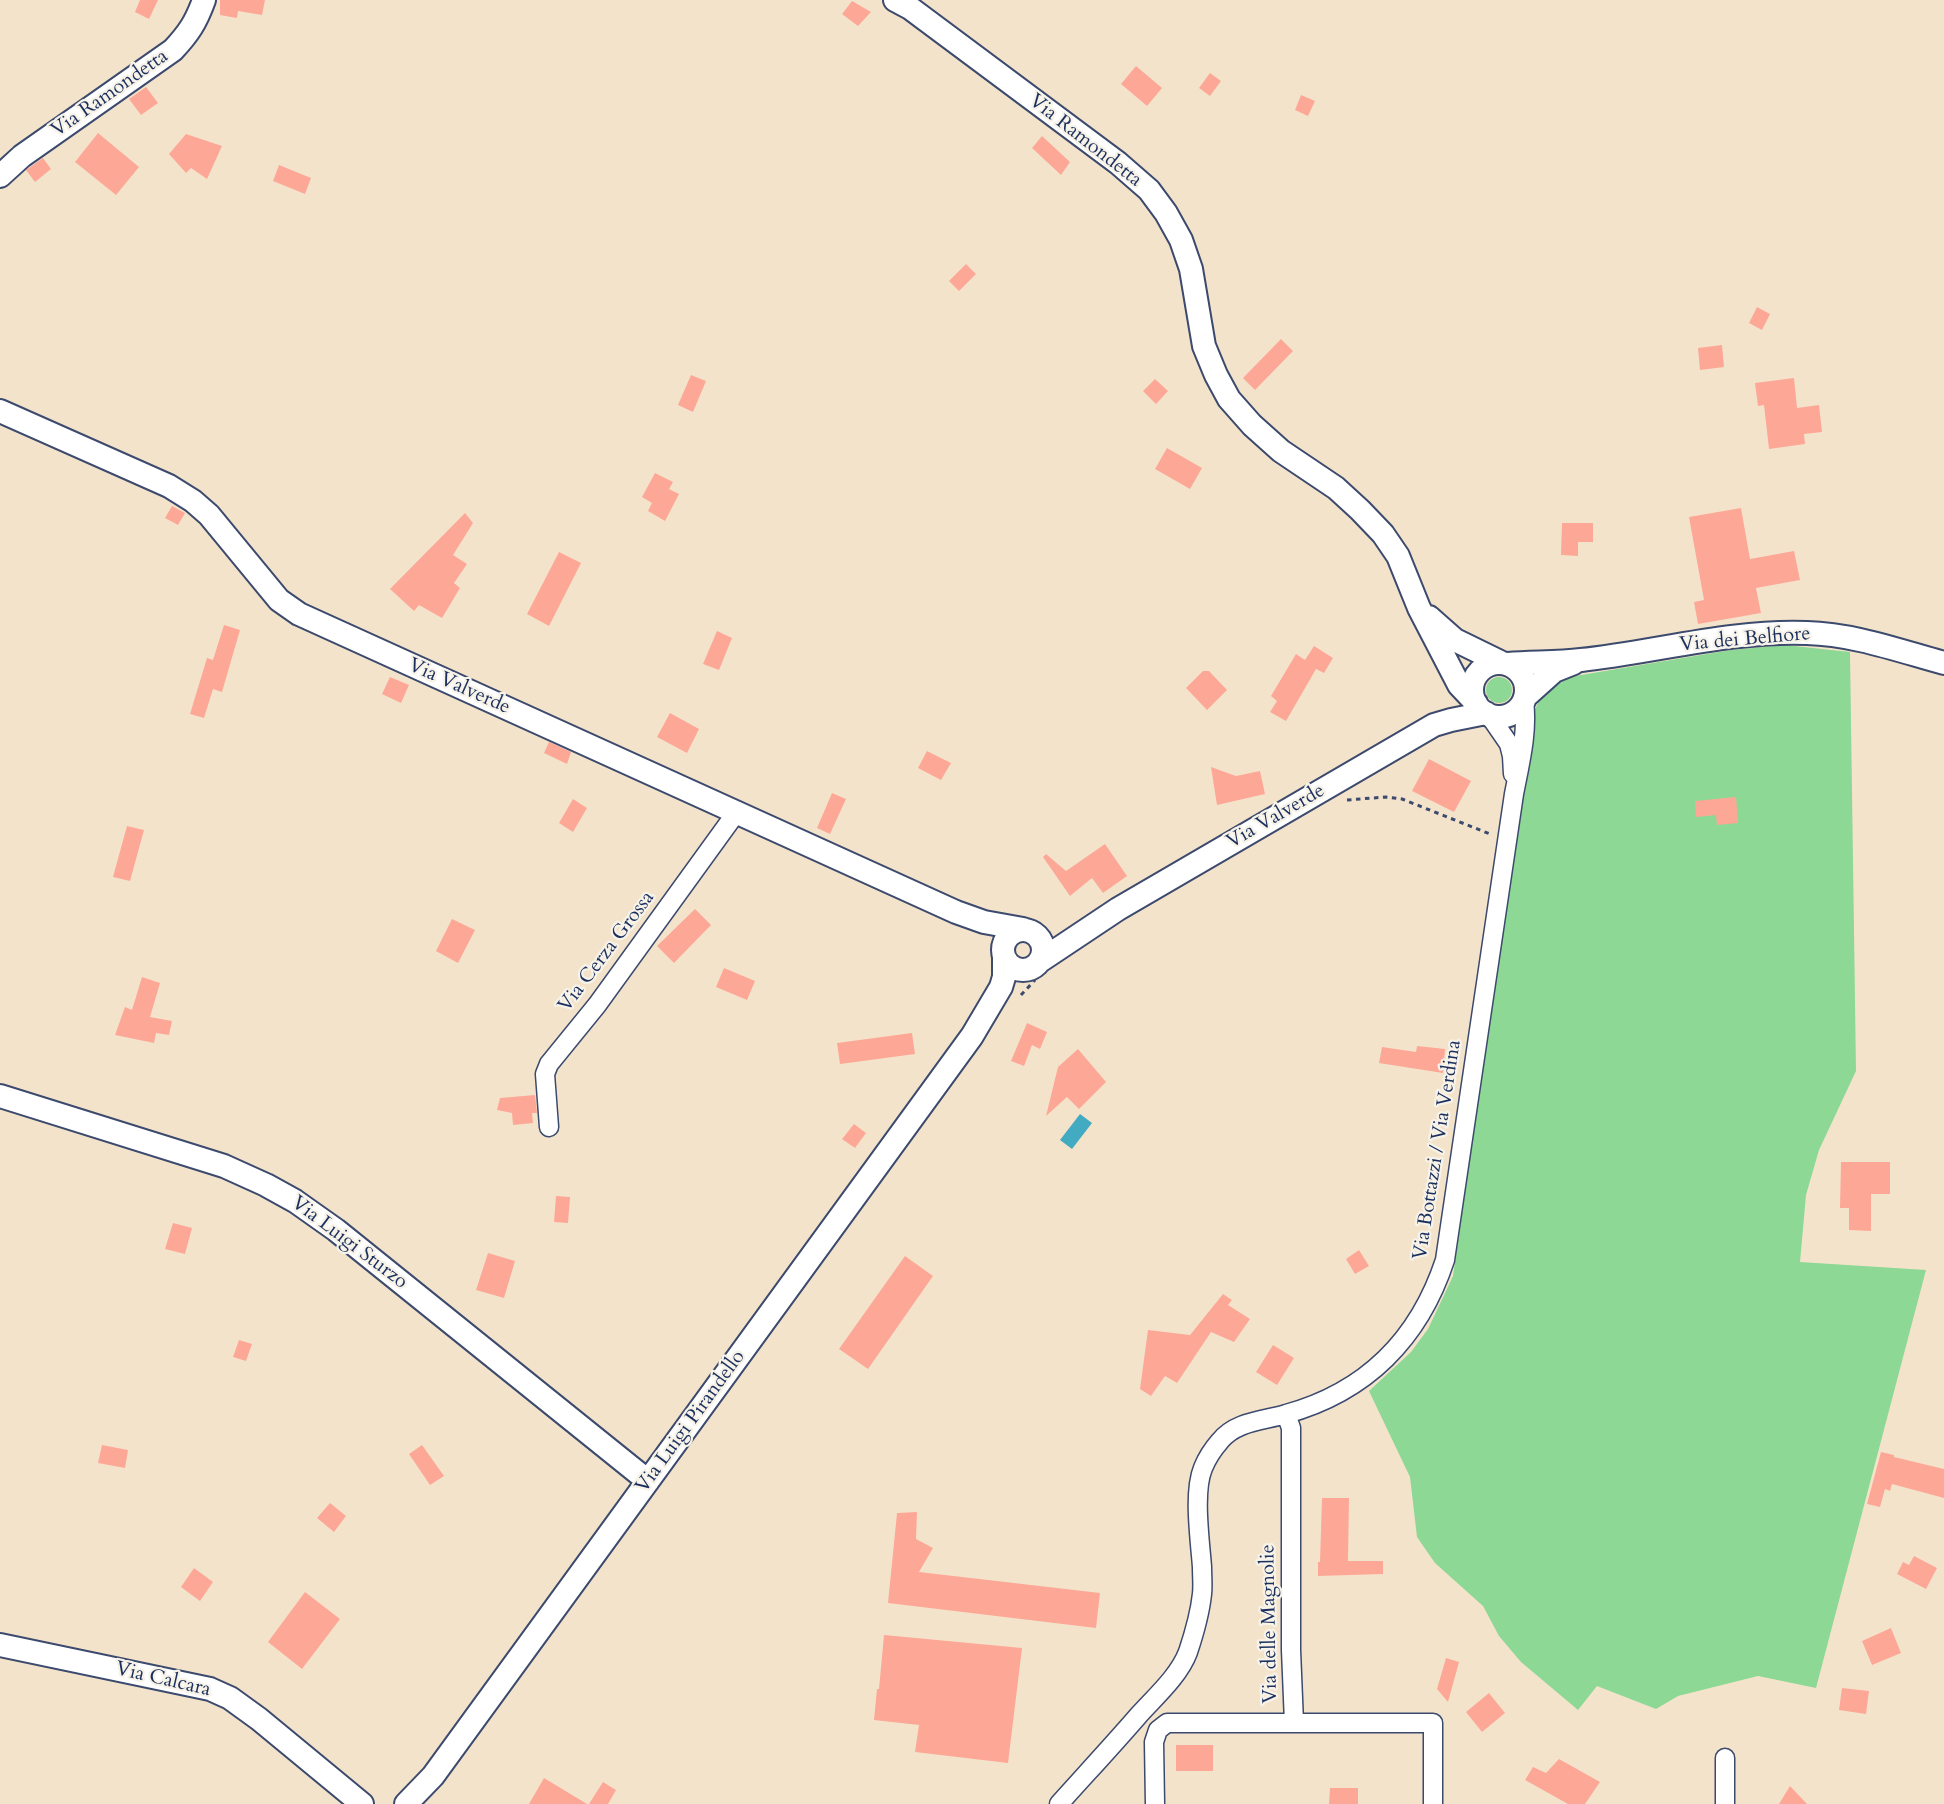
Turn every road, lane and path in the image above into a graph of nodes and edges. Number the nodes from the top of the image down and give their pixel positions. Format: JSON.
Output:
{"nodes":[{"id":1,"x":204,"y":0,"type":"edge"},
{"id":2,"x":896,"y":0,"type":"edge"},
{"id":3,"x":0,"y":176,"type":"edge"},
{"id":4,"x":0,"y":411,"type":"edge"},
{"id":5,"x":1419,"y":608,"type":"junction"},
{"id":6,"x":1580,"y":660,"type":"junction"},
{"id":7,"x":1504,"y":663,"type":"junction"},
{"id":8,"x":1944,"y":663,"type":"edge"},
{"id":9,"x":1525,"y":699,"type":"junction"},
{"id":10,"x":1479,"y":700,"type":"junction"},
{"id":11,"x":1514,"y":794,"type":"junction"},
{"id":12,"x":1339,"y":801,"type":"dead end"},
{"id":13,"x":736,"y":813,"type":"junction"},
{"id":14,"x":1500,"y":838,"type":"dead end"},
{"id":15,"x":1118,"y":909,"type":"junction"},
{"id":16,"x":956,"y":912,"type":"junction"},
{"id":17,"x":1027,"y":930,"type":"junction"},
{"id":18,"x":1004,"y":954,"type":"junction"},
{"id":19,"x":1038,"y":968,"type":"junction"},
{"id":20,"x":1014,"y":1002,"type":"dead end"},
{"id":21,"x":972,"y":1036,"type":"junction"},
{"id":22,"x":0,"y":1096,"type":"edge"},
{"id":23,"x":549,"y":1127,"type":"dead end"},
{"id":24,"x":1286,"y":1414,"type":"junction"},
{"id":25,"x":648,"y":1481,"type":"junction"},
{"id":26,"x":0,"y":1645,"type":"edge"},
{"id":27,"x":1294,"y":1723,"type":"junction"},
{"id":28,"x":1725,"y":1758,"type":"dead end"},
{"id":29,"x":363,"y":1804,"type":"edge"},
{"id":30,"x":406,"y":1804,"type":"edge"},
{"id":31,"x":1059,"y":1804,"type":"edge"},
{"id":32,"x":1155,"y":1804,"type":"edge"},
{"id":33,"x":1433,"y":1804,"type":"edge"},
{"id":34,"x":1725,"y":1804,"type":"edge"}],
"edges":[{"from":1,"to":3,"type":"street","name":"Via Ramondetta"},
{"from":2,"to":5,"type":"street","name":"Via Ramondetta"},
{"from":4,"to":13,"type":"street","name":"Via Valverde"},
{"from":5,"to":7,"type":"street"},
{"from":5,"to":10,"type":"street","name":"Via Ramondetta"},
{"from":6,"to":7,"type":"street"},
{"from":6,"to":8,"type":"street","name":"Via dei Belfiore"},
{"from":6,"to":9,"type":"street"},
{"from":7,"to":9,"type":"street"},
{"from":7,"to":10,"type":"street"},
{"from":9,"to":10,"type":"street"},
{"from":9,"to":11,"type":"street"},
{"from":10,"to":11,"type":"street"},
{"from":10,"to":15,"type":"street","name":"Via Valverde"},
{"from":11,"to":24,"type":"street","name":"Via Bottazzi / Via Verdina"},
{"from":12,"to":14,"type":"path"},
{"from":13,"to":16,"type":"street","name":"Via Valverde"},
{"from":13,"to":23,"type":"street","name":"Via Cerza Grossa"},
{"from":15,"to":17,"type":"street"},
{"from":15,"to":19,"type":"street"},
{"from":16,"to":17,"type":"street"},
{"from":16,"to":18,"type":"street"},
{"from":17,"to":18,"type":"street"},
{"from":17,"to":19,"type":"street"},
{"from":18,"to":19,"type":"street"},
{"from":18,"to":21,"type":"street"},
{"from":19,"to":20,"type":"path"},
{"from":19,"to":21,"type":"street"},
{"from":21,"to":25,"type":"street","name":"Via Luigi Pirandello"},
{"from":22,"to":25,"type":"street","name":"Via Luigi Sturzo"},
{"from":24,"to":27,"type":"street","name":"Via delle Magnolie"},
{"from":24,"to":31,"type":"street","name":"Via Bottazzi / Via Verdina"},
{"from":25,"to":30,"type":"street","name":"Via Luigi Pirandello"},
{"from":26,"to":29,"type":"street","name":"Via Calcara"},
{"from":27,"to":32,"type":"street"},
{"from":27,"to":33,"type":"street","name":"Via delle Magnolie"},
{"from":28,"to":34,"type":"street"}]}
